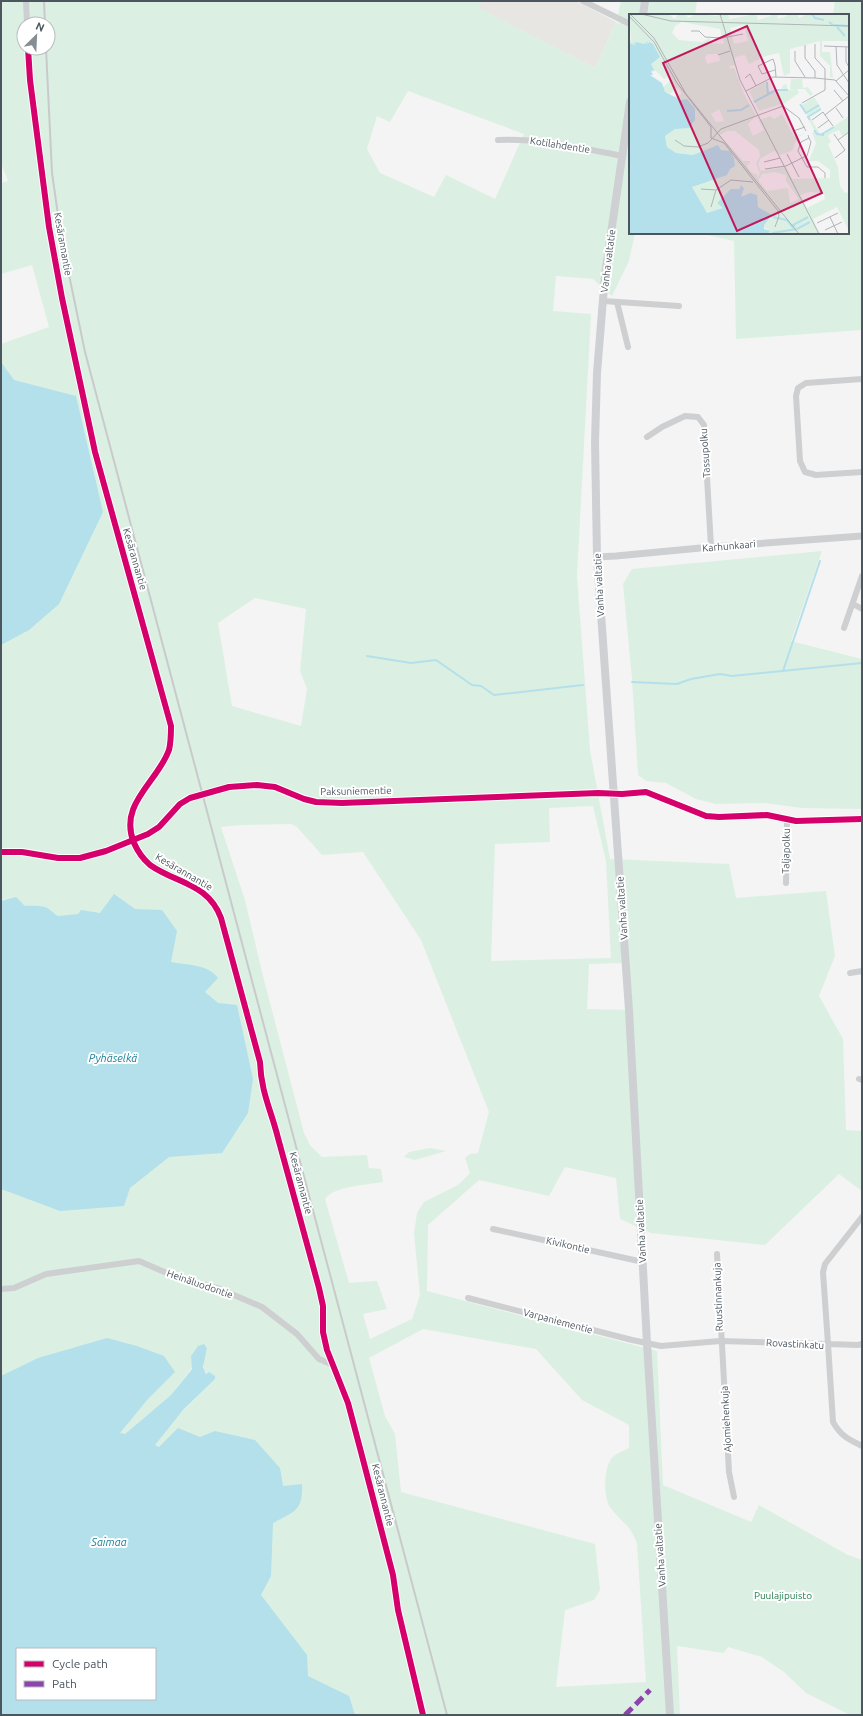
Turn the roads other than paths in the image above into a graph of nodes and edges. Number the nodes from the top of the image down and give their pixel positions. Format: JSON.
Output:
{"nodes":[{"id":1,"x":26,"y":1,"type":"edge"},
{"id":2,"x":582,"y":1,"type":"edge"},
{"id":3,"x":645,"y":1,"type":"edge"},
{"id":4,"x":643,"y":14,"type":"edge"},
{"id":5,"x":27,"y":16,"type":"edge"},
{"id":6,"x":629,"y":24,"type":"edge"},
{"id":7,"x":28,"y":56,"type":"edge"},
{"id":8,"x":629,"y":109,"type":"edge"},
{"id":9,"x":498,"y":140,"type":"dead end"},
{"id":10,"x":622,"y":156,"type":"junction"},
{"id":11,"x":603,"y":301,"type":"junction"},
{"id":12,"x":617,"y":302,"type":"junction"},
{"id":13,"x":679,"y":306,"type":"dead end"},
{"id":14,"x":628,"y":347,"type":"dead end"},
{"id":15,"x":862,"y":379,"type":"edge"},
{"id":16,"x":647,"y":437,"type":"dead end"},
{"id":17,"x":862,"y":472,"type":"edge"},
{"id":18,"x":862,"y":536,"type":"edge"},
{"id":19,"x":711,"y":547,"type":"junction"},
{"id":20,"x":597,"y":557,"type":"junction"},
{"id":21,"x":862,"y":576,"type":"edge"},
{"id":22,"x":852,"y":604,"type":"junction"},
{"id":23,"x":862,"y":609,"type":"edge"},
{"id":24,"x":844,"y":628,"type":"dead end"},
{"id":25,"x":614,"y":793,"type":"junction"},
{"id":26,"x":862,"y":819,"type":"edge"},
{"id":27,"x":787,"y":820,"type":"junction"},
{"id":28,"x":133,"y":840,"type":"junction"},
{"id":29,"x":1,"y":852,"type":"edge"},
{"id":30,"x":786,"y":883,"type":"dead end"},
{"id":31,"x":862,"y":971,"type":"edge"},
{"id":32,"x":850,"y":974,"type":"dead end"},
{"id":33,"x":862,"y":1217,"type":"edge"},
{"id":34,"x":493,"y":1229,"type":"dead end"},
{"id":35,"x":717,"y":1254,"type":"dead end"},
{"id":36,"x":643,"y":1262,"type":"junction"},
{"id":37,"x":1,"y":1289,"type":"edge"},
{"id":38,"x":468,"y":1298,"type":"dead end"},
{"id":39,"x":720,"y":1341,"type":"junction"},
{"id":40,"x":647,"y":1344,"type":"junction"},
{"id":41,"x":828,"y":1344,"type":"junction"},
{"id":42,"x":862,"y":1344,"type":"edge"},
{"id":43,"x":332,"y":1365,"type":"junction"},
{"id":44,"x":862,"y":1446,"type":"edge"},
{"id":45,"x":734,"y":1497,"type":"dead end"},
{"id":46,"x":424,"y":1715,"type":"edge"},
{"id":47,"x":670,"y":1715,"type":"edge"}],
"edges":[{"from":1,"to":5,"type":"street"},
{"from":2,"to":6,"type":"street"},
{"from":3,"to":4,"type":"main road"},
{"from":7,"to":28,"type":"street","name":"Kesärannantie"},
{"from":8,"to":10,"type":"main road","name":"Vanha valtatie"},
{"from":9,"to":10,"type":"street","name":"Kotilahdentie"},
{"from":10,"to":11,"type":"main road","name":"Vanha valtatie"},
{"from":11,"to":12,"type":"street"},
{"from":11,"to":20,"type":"main road","name":"Vanha valtatie"},
{"from":12,"to":13,"type":"street"},
{"from":12,"to":14,"type":"street"},
{"from":15,"to":17,"type":"street"},
{"from":16,"to":19,"type":"street","name":"Tassupolku"},
{"from":18,"to":19,"type":"street","name":"Karhunkaari"},
{"from":19,"to":20,"type":"street","name":"Karhunkaari"},
{"from":20,"to":25,"type":"main road","name":"Vanha valtatie"},
{"from":21,"to":22,"type":"street"},
{"from":22,"to":23,"type":"street"},
{"from":22,"to":24,"type":"street"},
{"from":25,"to":27,"type":"street","name":"Paksuniementie"},
{"from":25,"to":28,"type":"street","name":"Paksuniementie"},
{"from":25,"to":36,"type":"main road","name":"Vanha valtatie"},
{"from":26,"to":27,"type":"street","name":"Paksuniementie"},
{"from":27,"to":30,"type":"street","name":"Taljapolku"},
{"from":28,"to":29,"type":"street","name":"Paksuniementie"},
{"from":28,"to":43,"type":"street","name":"Kesärannantie"},
{"from":31,"to":32,"type":"street"},
{"from":33,"to":41,"type":"street"},
{"from":34,"to":36,"type":"street","name":"Kivikontie"},
{"from":35,"to":39,"type":"street","name":"Ruustinnankuja"},
{"from":36,"to":40,"type":"main road","name":"Vanha valtatie"},
{"from":37,"to":43,"type":"street","name":"Heinäluodontie"},
{"from":38,"to":40,"type":"street","name":"Varpaniementie"},
{"from":39,"to":40,"type":"street","name":"Rovastinkatu"},
{"from":39,"to":41,"type":"street","name":"Rovastinkatu"},
{"from":39,"to":45,"type":"street","name":"Ajomiehenkuja"},
{"from":40,"to":47,"type":"main road","name":"Vanha valtatie"},
{"from":41,"to":42,"type":"street"},
{"from":41,"to":44,"type":"street","name":"Rovastinkatu"},
{"from":43,"to":46,"type":"street","name":"Kesärannantie"}]}
